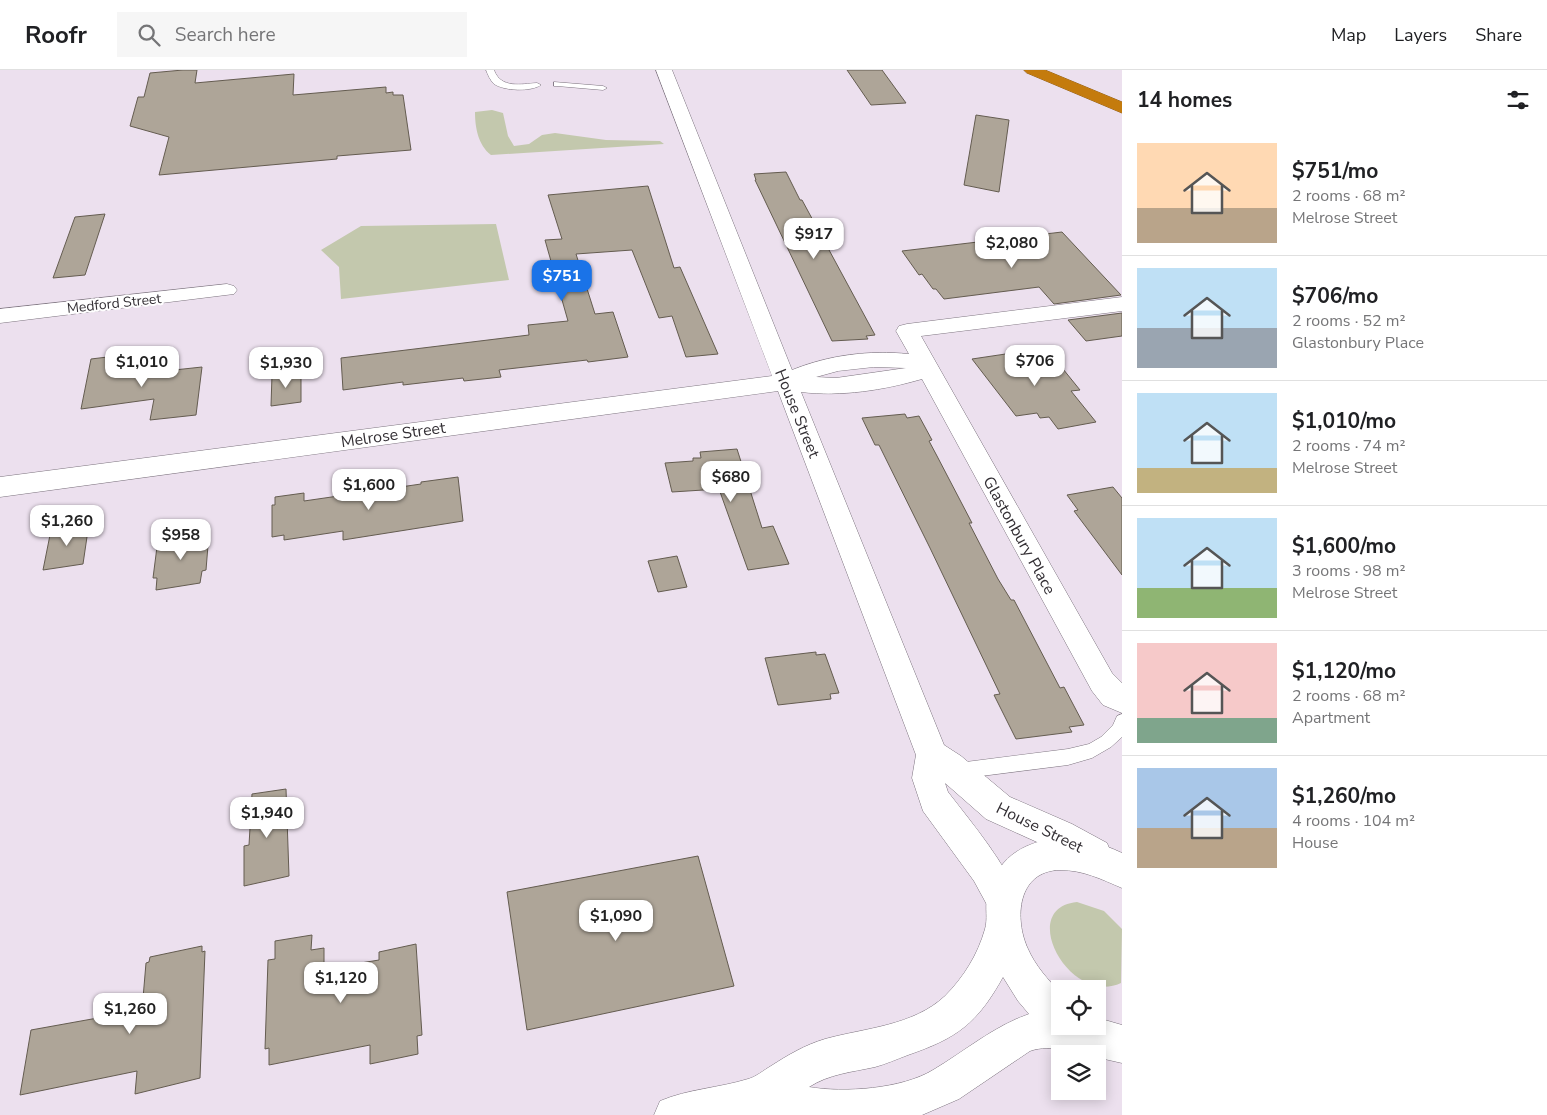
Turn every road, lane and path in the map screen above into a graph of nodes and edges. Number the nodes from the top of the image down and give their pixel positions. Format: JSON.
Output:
{"nodes":[{"id":1,"x":490,"y":70,"type":"edge"},
{"id":2,"x":664,"y":70,"type":"edge"},
{"id":3,"x":1032,"y":70,"type":"edge"},
{"id":4,"x":1063,"y":70,"type":"edge"},
{"id":5,"x":556,"y":84,"type":"dead end"},
{"id":6,"x":1102,"y":84,"type":"dead end"},
{"id":7,"x":537,"y":85,"type":"dead end"},
{"id":8,"x":603,"y":88,"type":"dead end"},
{"id":9,"x":1122,"y":108,"type":"edge"},
{"id":10,"x":227,"y":290,"type":"dead end"},
{"id":11,"x":1122,"y":304,"type":"edge"},
{"id":12,"x":0,"y":316,"type":"edge"},
{"id":13,"x":926,"y":364,"type":"junction"},
{"id":14,"x":786,"y":382,"type":"junction"},
{"id":15,"x":0,"y":487,"type":"edge"},
{"id":16,"x":1122,"y":699,"type":"edge"},
{"id":17,"x":1122,"y":721,"type":"edge"},
{"id":18,"x":944,"y":763,"type":"junction"},
{"id":19,"x":1113,"y":866,"type":"edge"},
{"id":20,"x":1004,"y":914,"type":"junction"},
{"id":21,"x":1051,"y":1007,"type":"edge"},
{"id":22,"x":1051,"y":1029,"type":"edge"},
{"id":23,"x":1092,"y":1035,"type":"edge"},
{"id":24,"x":1122,"y":1044,"type":"edge"},
{"id":25,"x":757,"y":1097,"type":"junction"},
{"id":26,"x":674,"y":1115,"type":"edge"}],
"edges":[{"from":1,"to":7,"type":"lane"},
{"from":2,"to":14,"type":"street","name":"House Street"},
{"from":3,"to":9,"type":"highway"},
{"from":4,"to":6,"type":"highway"},
{"from":5,"to":8,"type":"lane"},
{"from":10,"to":12,"type":"street","name":"Medford Street"},
{"from":11,"to":13,"type":"street","name":"Glastonbury Place"},
{"from":13,"to":14,"type":"street"},
{"from":13,"to":16,"type":"street","name":"Glastonbury Place"},
{"from":14,"to":15,"type":"street","name":"Melrose Street"},
{"from":14,"to":18,"type":"street","name":"House Street"},
{"from":17,"to":18,"type":"lane"},
{"from":18,"to":19,"type":"street","name":"House Street"},
{"from":18,"to":20,"type":"street","name":"House Street"},
{"from":19,"to":20,"type":"street"},
{"from":20,"to":21,"type":"street","name":"House Street"},
{"from":20,"to":25,"type":"street"},
{"from":22,"to":25,"type":"street"},
{"from":23,"to":24,"type":"street"},
{"from":25,"to":26,"type":"street"}]}
